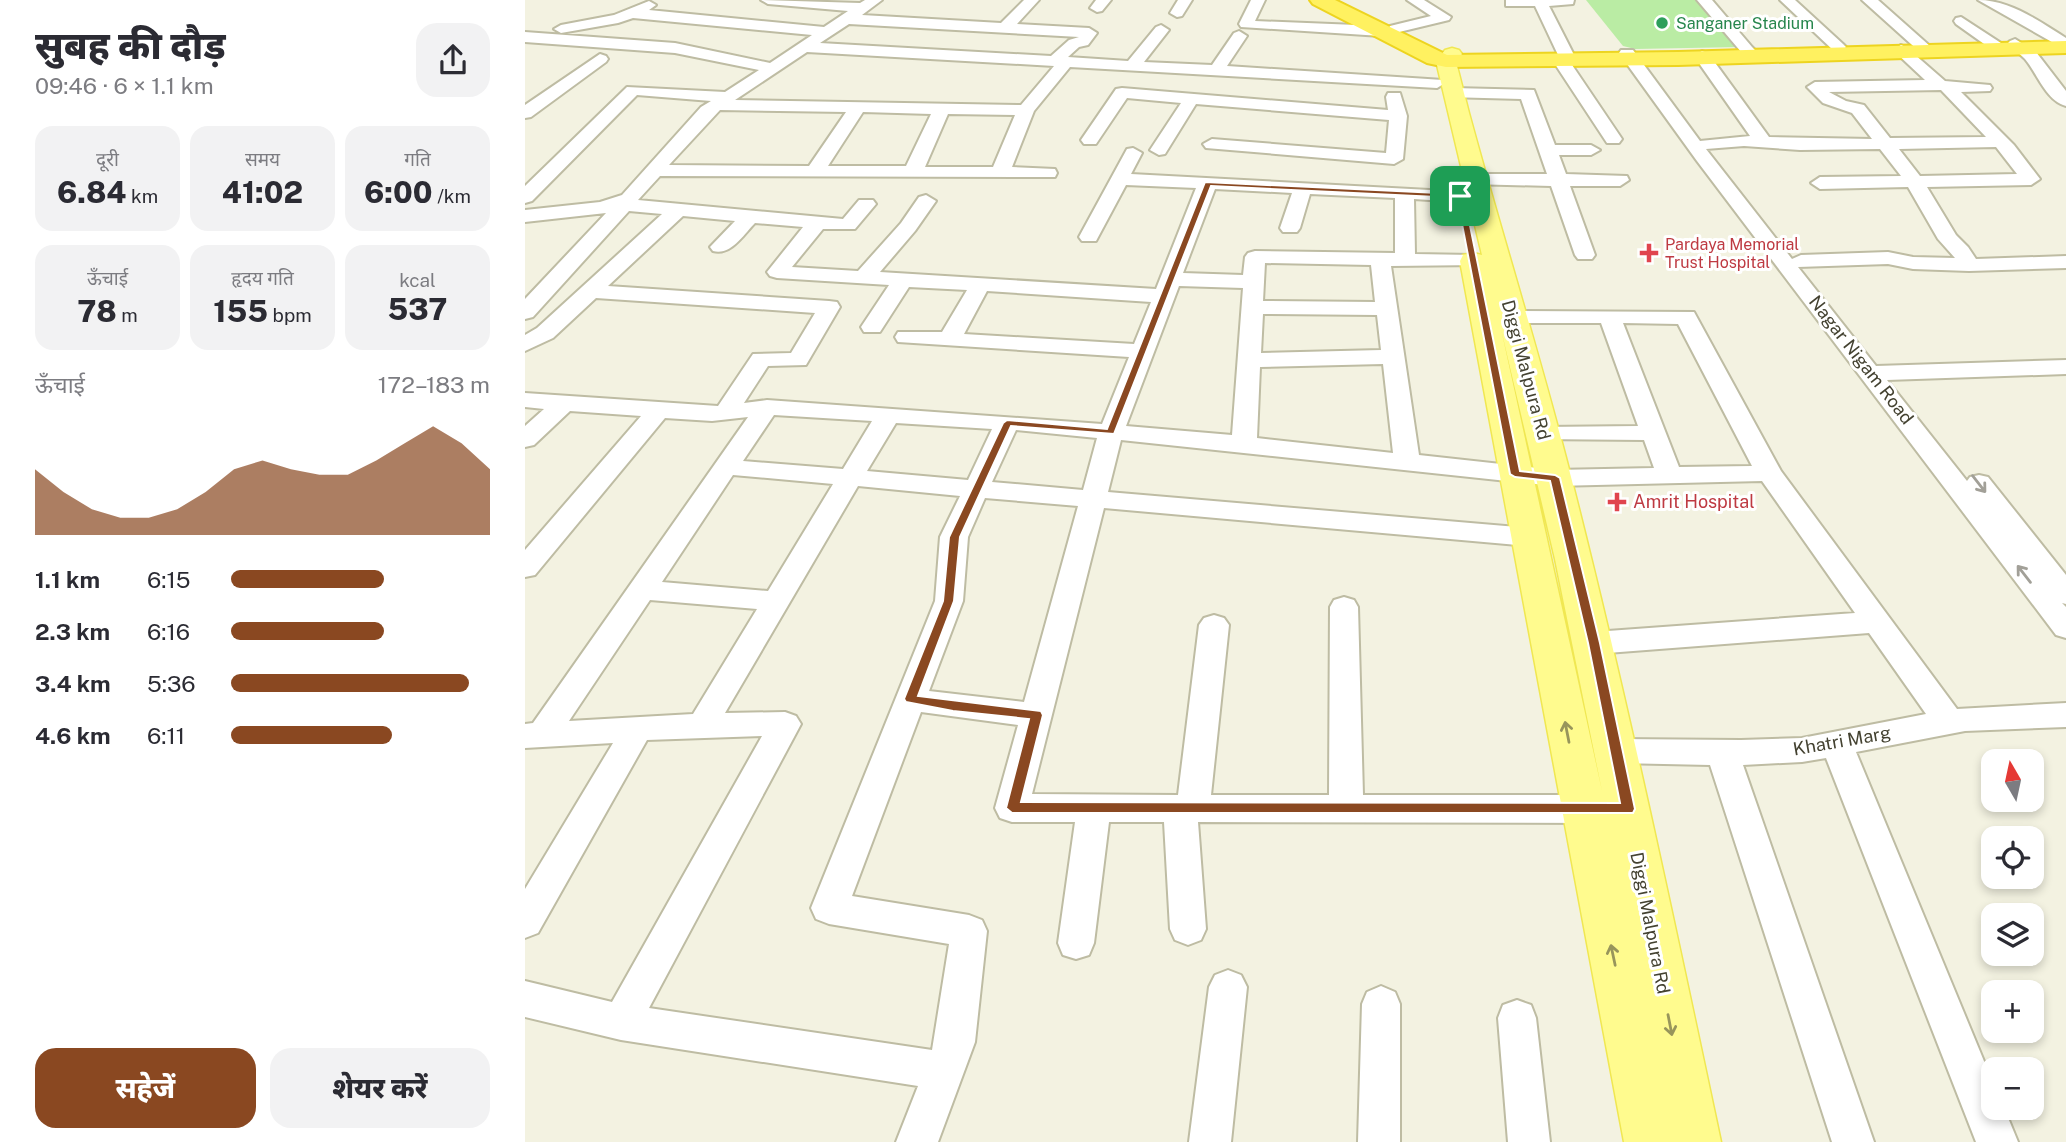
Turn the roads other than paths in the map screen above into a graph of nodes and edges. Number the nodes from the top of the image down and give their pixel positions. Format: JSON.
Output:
{"nodes":[{"id":1,"x":619,"y":0,"type":"edge"},
{"id":2,"x":768,"y":0,"type":"edge"},
{"id":3,"x":1033,"y":0,"type":"edge"},
{"id":4,"x":1258,"y":0,"type":"edge"},
{"id":5,"x":1320,"y":0,"type":"edge"},
{"id":6,"x":1332,"y":0,"type":"edge"},
{"id":7,"x":1414,"y":0,"type":"edge"},
{"id":8,"x":1703,"y":0,"type":"edge"},
{"id":9,"x":1787,"y":0,"type":"edge"},
{"id":10,"x":1869,"y":0,"type":"edge"},
{"id":11,"x":1985,"y":0,"type":"edge"},
{"id":12,"x":1539,"y":1,"type":"edge"},
{"id":13,"x":1568,"y":1,"type":"edge"},
{"id":14,"x":653,"y":3,"type":"edge"},
{"id":15,"x":1511,"y":3,"type":"dead end"},
{"id":16,"x":870,"y":4,"type":"edge"},
{"id":17,"x":632,"y":13,"type":"junction"},
{"id":18,"x":848,"y":19,"type":"junction"},
{"id":19,"x":1961,"y":21,"type":"dead end"},
{"id":20,"x":1006,"y":27,"type":"junction"},
{"id":21,"x":1247,"y":28,"type":"junction"},
{"id":22,"x":1161,"y":30,"type":"dead end"},
{"id":23,"x":1388,"y":30,"type":"junction"},
{"id":24,"x":828,"y":32,"type":"junction"},
{"id":25,"x":530,"y":36,"type":"edge"},
{"id":26,"x":2065,"y":44,"type":"edge"},
{"id":27,"x":2006,"y":46,"type":"junction"},
{"id":28,"x":806,"y":47,"type":"junction"},
{"id":29,"x":1838,"y":47,"type":"junction"},
{"id":30,"x":1358,"y":48,"type":"dead end"},
{"id":31,"x":1916,"y":48,"type":"junction"},
{"id":32,"x":1747,"y":50,"type":"junction"},
{"id":33,"x":1634,"y":56,"type":"junction"},
{"id":34,"x":1702,"y":57,"type":"junction"},
{"id":35,"x":1563,"y":58,"type":"junction"},
{"id":36,"x":600,"y":59,"type":"dead end"},
{"id":37,"x":1061,"y":61,"type":"junction"},
{"id":38,"x":1514,"y":61,"type":"junction"},
{"id":39,"x":1133,"y":65,"type":"junction"},
{"id":40,"x":1445,"y":67,"type":"junction"},
{"id":41,"x":773,"y":68,"type":"junction"},
{"id":42,"x":1217,"y":70,"type":"junction"},
{"id":43,"x":1265,"y":73,"type":"junction"},
{"id":44,"x":1324,"y":73,"type":"junction"},
{"id":45,"x":1369,"y":79,"type":"junction"},
{"id":46,"x":1390,"y":80,"type":"junction"},
{"id":47,"x":1943,"y":85,"type":"junction"},
{"id":48,"x":1868,"y":86,"type":"junction"},
{"id":49,"x":1793,"y":87,"type":"dead end"},
{"id":50,"x":1815,"y":87,"type":"junction"},
{"id":51,"x":1983,"y":88,"type":"dead end"},
{"id":52,"x":1528,"y":94,"type":"junction"},
{"id":53,"x":1192,"y":98,"type":"junction"},
{"id":54,"x":723,"y":101,"type":"junction"},
{"id":55,"x":2066,"y":101,"type":"edge"},
{"id":56,"x":1251,"y":103,"type":"junction"},
{"id":57,"x":858,"y":107,"type":"junction"},
{"id":58,"x":941,"y":109,"type":"junction"},
{"id":59,"x":1858,"y":109,"type":"junction"},
{"id":60,"x":1026,"y":110,"type":"junction"},
{"id":61,"x":1330,"y":110,"type":"junction"},
{"id":62,"x":525,"y":113,"type":"edge"},
{"id":63,"x":1398,"y":116,"type":"junction"},
{"id":64,"x":1613,"y":139,"type":"dead end"},
{"id":65,"x":1090,"y":140,"type":"dead end"},
{"id":66,"x":1763,"y":142,"type":"junction"},
{"id":67,"x":1885,"y":142,"type":"junction"},
{"id":68,"x":2001,"y":142,"type":"junction"},
{"id":69,"x":1212,"y":144,"type":"dead end"},
{"id":70,"x":1707,"y":144,"type":"junction"},
{"id":71,"x":1159,"y":150,"type":"dead end"},
{"id":72,"x":1550,"y":150,"type":"junction"},
{"id":73,"x":1591,"y":150,"type":"dead end"},
{"id":74,"x":1133,"y":153,"type":"dead end"},
{"id":75,"x":655,"y":170,"type":"junction"},
{"id":76,"x":815,"y":171,"type":"junction"},
{"id":77,"x":913,"y":172,"type":"junction"},
{"id":78,"x":1000,"y":173,"type":"junction"},
{"id":79,"x":1048,"y":173,"type":"dead end"},
{"id":80,"x":1119,"y":179,"type":"junction"},
{"id":81,"x":1559,"y":180,"type":"junction"},
{"id":82,"x":1620,"y":180,"type":"dead end"},
{"id":83,"x":1915,"y":181,"type":"junction"},
{"id":84,"x":1208,"y":183,"type":"junction"},
{"id":85,"x":1820,"y":183,"type":"dead end"},
{"id":86,"x":1303,"y":188,"type":"junction"},
{"id":87,"x":1468,"y":188,"type":"junction"},
{"id":88,"x":1404,"y":193,"type":"junction"},
{"id":89,"x":525,"y":197,"type":"edge"},
{"id":90,"x":926,"y":201,"type":"dead end"},
{"id":91,"x":626,"y":202,"type":"junction"},
{"id":92,"x":866,"y":204,"type":"dead end"},
{"id":93,"x":678,"y":210,"type":"junction"},
{"id":94,"x":525,"y":216,"type":"edge"},
{"id":95,"x":750,"y":217,"type":"junction"},
{"id":96,"x":817,"y":223,"type":"junction"},
{"id":97,"x":1290,"y":228,"type":"dead end"},
{"id":98,"x":1089,"y":237,"type":"dead end"},
{"id":99,"x":720,"y":247,"type":"dead end"},
{"id":100,"x":1585,"y":255,"type":"dead end"},
{"id":101,"x":1380,"y":259,"type":"junction"},
{"id":102,"x":1405,"y":260,"type":"junction"},
{"id":103,"x":1473,"y":261,"type":"junction"},
{"id":104,"x":1801,"y":261,"type":"junction"},
{"id":105,"x":2066,"y":262,"type":"edge"},
{"id":106,"x":1969,"y":265,"type":"junction"},
{"id":107,"x":864,"y":277,"type":"junction"},
{"id":108,"x":903,"y":280,"type":"junction"},
{"id":109,"x":1254,"y":282,"type":"junction"},
{"id":110,"x":980,"y":285,"type":"junction"},
{"id":111,"x":1167,"y":288,"type":"junction"},
{"id":112,"x":591,"y":291,"type":"junction"},
{"id":113,"x":1252,"y":307,"type":"junction"},
{"id":114,"x":1387,"y":309,"type":"junction"},
{"id":115,"x":525,"y":312,"type":"edge"},
{"id":116,"x":1511,"y":316,"type":"junction"},
{"id":117,"x":1610,"y":317,"type":"junction"},
{"id":118,"x":872,"y":327,"type":"dead end"},
{"id":119,"x":906,"y":337,"type":"dead end"},
{"id":120,"x":949,"y":340,"type":"junction"},
{"id":121,"x":525,"y":344,"type":"edge"},
{"id":122,"x":1142,"y":351,"type":"junction"},
{"id":123,"x":1394,"y":357,"type":"junction"},
{"id":124,"x":1249,"y":360,"type":"junction"},
{"id":125,"x":2066,"y":366,"type":"edge"},
{"id":126,"x":1882,"y":373,"type":"junction"},
{"id":127,"x":525,"y":400,"type":"edge"},
{"id":128,"x":564,"y":403,"type":"junction"},
{"id":129,"x":767,"y":407,"type":"junction"},
{"id":130,"x":659,"y":410,"type":"junction"},
{"id":131,"x":726,"y":412,"type":"junction"},
{"id":132,"x":888,"y":415,"type":"junction"},
{"id":133,"x":1007,"y":423,"type":"junction"},
{"id":134,"x":1111,"y":432,"type":"junction"},
{"id":135,"x":1653,"y":433,"type":"junction"},
{"id":136,"x":1543,"y":434,"type":"junction"},
{"id":137,"x":525,"y":440,"type":"edge"},
{"id":138,"x":1244,"y":444,"type":"junction"},
{"id":139,"x":1407,"y":461,"type":"junction"},
{"id":140,"x":726,"y":467,"type":"junction"},
{"id":141,"x":1769,"y":473,"type":"junction"},
{"id":142,"x":1515,"y":474,"type":"junction"},
{"id":143,"x":1668,"y":475,"type":"junction"},
{"id":144,"x":849,"y":478,"type":"junction"},
{"id":145,"x":1555,"y":478,"type":"junction"},
{"id":146,"x":974,"y":489,"type":"junction"},
{"id":147,"x":1093,"y":499,"type":"junction"},
{"id":148,"x":1528,"y":537,"type":"junction"},
{"id":149,"x":525,"y":568,"type":"edge"},
{"id":150,"x":643,"y":590,"type":"junction"},
{"id":151,"x":2066,"y":594,"type":"edge"},
{"id":152,"x":775,"y":601,"type":"junction"},
{"id":153,"x":1344,"y":607,"type":"dead end"},
{"id":154,"x":1877,"y":622,"type":"junction"},
{"id":155,"x":1214,"y":625,"type":"dead end"},
{"id":156,"x":2066,"y":628,"type":"edge"},
{"id":157,"x":1594,"y":643,"type":"junction"},
{"id":158,"x":910,"y":699,"type":"junction"},
{"id":159,"x":1037,"y":715,"type":"junction"},
{"id":160,"x":2066,"y":715,"type":"edge"},
{"id":161,"x":1949,"y":722,"type":"junction"},
{"id":162,"x":702,"y":724,"type":"junction"},
{"id":163,"x":638,"y":729,"type":"junction"},
{"id":164,"x":534,"y":735,"type":"edge"},
{"id":165,"x":1837,"y":744,"type":"junction"},
{"id":166,"x":1616,"y":751,"type":"junction"},
{"id":167,"x":1722,"y":753,"type":"junction"},
{"id":168,"x":1094,"y":808,"type":"junction"},
{"id":169,"x":1186,"y":808,"type":"junction"},
{"id":170,"x":1346,"y":808,"type":"junction"},
{"id":171,"x":1583,"y":809,"type":"junction"},
{"id":172,"x":1628,"y":809,"type":"junction"},
{"id":173,"x":525,"y":922,"type":"edge"},
{"id":174,"x":1188,"y":929,"type":"dead end"},
{"id":175,"x":1076,"y":943,"type":"dead end"},
{"id":176,"x":1228,"y":987,"type":"dead end"},
{"id":177,"x":525,"y":999,"type":"edge"},
{"id":178,"x":1381,"y":1004,"type":"dead end"},
{"id":179,"x":1517,"y":1018,"type":"dead end"},
{"id":180,"x":621,"y":1022,"type":"junction"},
{"id":181,"x":944,"y":1071,"type":"junction"},
{"id":182,"x":917,"y":1142,"type":"edge"},
{"id":183,"x":1210,"y":1142,"type":"edge"},
{"id":184,"x":1379,"y":1142,"type":"edge"},
{"id":185,"x":1529,"y":1142,"type":"edge"},
{"id":186,"x":1651,"y":1142,"type":"edge"},
{"id":187,"x":1693,"y":1142,"type":"edge"},
{"id":188,"x":1853,"y":1142,"type":"edge"},
{"id":189,"x":1997,"y":1142,"type":"edge"}],
"edges":[{"from":1,"to":14,"type":"street"},
{"from":2,"to":16,"type":"street"},
{"from":3,"to":20,"type":"street"},
{"from":4,"to":21,"type":"street"},
{"from":5,"to":23,"type":"highway"},
{"from":6,"to":23,"type":"highway"},
{"from":7,"to":23,"type":"street"},
{"from":8,"to":32,"type":"street"},
{"from":9,"to":29,"type":"street"},
{"from":10,"to":31,"type":"street"},
{"from":11,"to":26,"type":"street"},
{"from":12,"to":13,"type":"street"},
{"from":12,"to":15,"type":"street"},
{"from":12,"to":35,"type":"street"},
{"from":14,"to":17,"type":"street"},
{"from":16,"to":18,"type":"street"},
{"from":17,"to":24,"type":"street"},
{"from":17,"to":25,"type":"street"},
{"from":18,"to":20,"type":"street"},
{"from":18,"to":24,"type":"street"},
{"from":19,"to":27,"type":"street"},
{"from":20,"to":37,"type":"street"},
{"from":21,"to":23,"type":"street"},
{"from":21,"to":42,"type":"street"},
{"from":22,"to":39,"type":"street"},
{"from":23,"to":40,"type":"highway"},
{"from":24,"to":28,"type":"street"},
{"from":25,"to":41,"type":"street"},
{"from":26,"to":27,"type":"highway"},
{"from":27,"to":31,"type":"highway"},
{"from":27,"to":55,"type":"street"},
{"from":28,"to":37,"type":"street"},
{"from":28,"to":41,"type":"street"},
{"from":29,"to":31,"type":"highway"},
{"from":29,"to":32,"type":"highway"},
{"from":30,"to":45,"type":"street"},
{"from":31,"to":34,"type":"highway"},
{"from":31,"to":47,"type":"street"},
{"from":32,"to":33,"type":"highway"},
{"from":33,"to":34,"type":"highway"},
{"from":33,"to":35,"type":"highway"},
{"from":33,"to":70,"type":"street","name":"Nagar Nigam Road"},
{"from":33,"to":126,"type":"street","name":"Nagar Nigam Road"},
{"from":34,"to":66,"type":"street"},
{"from":35,"to":38,"type":"highway"},
{"from":35,"to":40,"type":"highway"},
{"from":35,"to":64,"type":"street"},
{"from":36,"to":62,"type":"street"},
{"from":37,"to":39,"type":"street"},
{"from":37,"to":60,"type":"street"},
{"from":38,"to":40,"type":"highway"},
{"from":38,"to":52,"type":"street"},
{"from":39,"to":42,"type":"street"},
{"from":40,"to":46,"type":"street"},
{"from":40,"to":52,"type":"street"},
{"from":40,"to":87,"type":"main road","name":"Diggi Malpura Rd"},
{"from":41,"to":54,"type":"street"},
{"from":42,"to":43,"type":"street"},
{"from":43,"to":44,"type":"street"},
{"from":43,"to":56,"type":"street"},
{"from":44,"to":45,"type":"street"},
{"from":44,"to":61,"type":"street"},
{"from":45,"to":46,"type":"street"},
{"from":46,"to":63,"type":"street"},
{"from":47,"to":48,"type":"street"},
{"from":47,"to":51,"type":"street"},
{"from":47,"to":68,"type":"street"},
{"from":48,"to":50,"type":"street"},
{"from":48,"to":59,"type":"street"},
{"from":49,"to":50,"type":"street"},
{"from":50,"to":59,"type":"street"},
{"from":52,"to":72,"type":"street"},
{"from":53,"to":56,"type":"street"},
{"from":53,"to":65,"type":"street"},
{"from":53,"to":71,"type":"street"},
{"from":54,"to":57,"type":"street"},
{"from":54,"to":75,"type":"street"},
{"from":54,"to":89,"type":"street"},
{"from":56,"to":61,"type":"street"},
{"from":57,"to":58,"type":"street"},
{"from":57,"to":76,"type":"street"},
{"from":58,"to":60,"type":"street"},
{"from":58,"to":77,"type":"street"},
{"from":59,"to":67,"type":"street"},
{"from":60,"to":78,"type":"street"},
{"from":61,"to":63,"type":"street"},
{"from":63,"to":69,"type":"street"},
{"from":66,"to":67,"type":"street"},
{"from":66,"to":70,"type":"street"},
{"from":67,"to":68,"type":"street"},
{"from":67,"to":83,"type":"street"},
{"from":68,"to":83,"type":"street"},
{"from":70,"to":104,"type":"street","name":"Nagar Nigam Road"},
{"from":72,"to":73,"type":"street"},
{"from":72,"to":81,"type":"street"},
{"from":74,"to":80,"type":"street"},
{"from":75,"to":76,"type":"street"},
{"from":75,"to":91,"type":"street"},
{"from":76,"to":77,"type":"street"},
{"from":77,"to":78,"type":"street"},
{"from":78,"to":79,"type":"street"},
{"from":80,"to":84,"type":"street"},
{"from":80,"to":98,"type":"street"},
{"from":81,"to":82,"type":"street"},
{"from":81,"to":87,"type":"street"},
{"from":81,"to":100,"type":"street"},
{"from":83,"to":85,"type":"street"},
{"from":83,"to":106,"type":"street"},
{"from":84,"to":86,"type":"street"},
{"from":84,"to":111,"type":"street"},
{"from":86,"to":88,"type":"street"},
{"from":86,"to":97,"type":"street"},
{"from":87,"to":88,"type":"street"},
{"from":87,"to":103,"type":"main road","name":"Diggi Malpura Rd"},
{"from":87,"to":116,"type":"main road","name":"Diggi Malpura Rd"},
{"from":88,"to":102,"type":"street"},
{"from":90,"to":107,"type":"street"},
{"from":91,"to":93,"type":"street"},
{"from":91,"to":94,"type":"street"},
{"from":91,"to":115,"type":"street"},
{"from":92,"to":96,"type":"street"},
{"from":93,"to":95,"type":"street"},
{"from":93,"to":112,"type":"street"},
{"from":95,"to":96,"type":"street"},
{"from":95,"to":99,"type":"street"},
{"from":96,"to":107,"type":"street"},
{"from":101,"to":102,"type":"street"},
{"from":101,"to":109,"type":"street"},
{"from":101,"to":114,"type":"street"},
{"from":102,"to":103,"type":"street"},
{"from":103,"to":142,"type":"main road","name":"Diggi Malpura Rd"},
{"from":104,"to":106,"type":"street"},
{"from":104,"to":126,"type":"street","name":"Nagar Nigam Road"},
{"from":105,"to":106,"type":"street"},
{"from":107,"to":108,"type":"street"},
{"from":108,"to":110,"type":"street"},
{"from":108,"to":118,"type":"street"},
{"from":109,"to":111,"type":"street"},
{"from":109,"to":113,"type":"street"},
{"from":110,"to":111,"type":"street"},
{"from":110,"to":120,"type":"street"},
{"from":111,"to":122,"type":"street"},
{"from":112,"to":121,"type":"street"},
{"from":112,"to":131,"type":"street"},
{"from":113,"to":114,"type":"street"},
{"from":113,"to":124,"type":"street"},
{"from":114,"to":123,"type":"street"},
{"from":116,"to":117,"type":"street"},
{"from":116,"to":136,"type":"main road","name":"Diggi Malpura Rd"},
{"from":117,"to":135,"type":"street"},
{"from":117,"to":141,"type":"street"},
{"from":119,"to":120,"type":"street"},
{"from":120,"to":122,"type":"street"},
{"from":122,"to":134,"type":"street"},
{"from":123,"to":124,"type":"street"},
{"from":123,"to":139,"type":"street"},
{"from":124,"to":138,"type":"street"},
{"from":125,"to":126,"type":"street"},
{"from":126,"to":151,"type":"street","name":"Nagar Nigam Road","one_way":true},
{"from":156,"to":126,"type":"street","name":"Nagar Nigam Road","one_way":true},
{"from":127,"to":128,"type":"street"},
{"from":128,"to":130,"type":"street"},
{"from":128,"to":137,"type":"street"},
{"from":129,"to":131,"type":"street"},
{"from":129,"to":132,"type":"street"},
{"from":129,"to":140,"type":"street"},
{"from":130,"to":131,"type":"street"},
{"from":130,"to":149,"type":"street"},
{"from":132,"to":133,"type":"street"},
{"from":132,"to":144,"type":"street"},
{"from":133,"to":134,"type":"street"},
{"from":133,"to":146,"type":"street"},
{"from":134,"to":138,"type":"street"},
{"from":134,"to":147,"type":"street"},
{"from":135,"to":136,"type":"street"},
{"from":135,"to":143,"type":"street"},
{"from":136,"to":145,"type":"main road","name":"Diggi Malpura Rd"},
{"from":138,"to":139,"type":"street"},
{"from":139,"to":142,"type":"street"},
{"from":140,"to":144,"type":"street"},
{"from":140,"to":150,"type":"street"},
{"from":141,"to":143,"type":"street"},
{"from":141,"to":154,"type":"street"},
{"from":142,"to":145,"type":"street"},
{"from":142,"to":148,"type":"main road","name":"Diggi Malpura Rd"},
{"from":143,"to":145,"type":"street"},
{"from":144,"to":146,"type":"street"},
{"from":144,"to":152,"type":"street"},
{"from":145,"to":157,"type":"main road","name":"Diggi Malpura Rd"},
{"from":146,"to":147,"type":"street"},
{"from":146,"to":158,"type":"street"},
{"from":147,"to":148,"type":"street"},
{"from":147,"to":159,"type":"street"},
{"from":171,"to":148,"type":"main road","name":"Diggi Malpura Rd","one_way":true},
{"from":150,"to":152,"type":"street"},
{"from":150,"to":164,"type":"street"},
{"from":152,"to":162,"type":"street"},
{"from":153,"to":170,"type":"street"},
{"from":154,"to":157,"type":"street"},
{"from":154,"to":161,"type":"street"},
{"from":155,"to":169,"type":"street"},
{"from":157,"to":166,"type":"main road","name":"Diggi Malpura Rd"},
{"from":158,"to":159,"type":"street"},
{"from":158,"to":181,"type":"street"},
{"from":159,"to":168,"type":"street"},
{"from":160,"to":161,"type":"street","name":"Khatri Marg"},
{"from":161,"to":165,"type":"street","name":"Khatri Marg"},
{"from":162,"to":163,"type":"street"},
{"from":162,"to":180,"type":"street"},
{"from":163,"to":164,"type":"street"},
{"from":163,"to":173,"type":"street"},
{"from":165,"to":167,"type":"street","name":"Khatri Marg"},
{"from":165,"to":189,"type":"street"},
{"from":166,"to":167,"type":"street","name":"Khatri Marg"},
{"from":166,"to":172,"type":"main road","name":"Diggi Malpura Rd"},
{"from":167,"to":188,"type":"street"},
{"from":168,"to":169,"type":"street"},
{"from":168,"to":175,"type":"street"},
{"from":169,"to":170,"type":"street"},
{"from":169,"to":174,"type":"street"},
{"from":170,"to":171,"type":"street"},
{"from":171,"to":172,"type":"street"},
{"from":186,"to":171,"type":"main road","name":"Diggi Malpura Rd","one_way":true},
{"from":172,"to":187,"type":"main road","name":"Diggi Malpura Rd","one_way":true},
{"from":176,"to":183,"type":"street"},
{"from":177,"to":180,"type":"street"},
{"from":178,"to":184,"type":"street"},
{"from":179,"to":185,"type":"street"},
{"from":180,"to":181,"type":"street"},
{"from":181,"to":182,"type":"street"}]}
